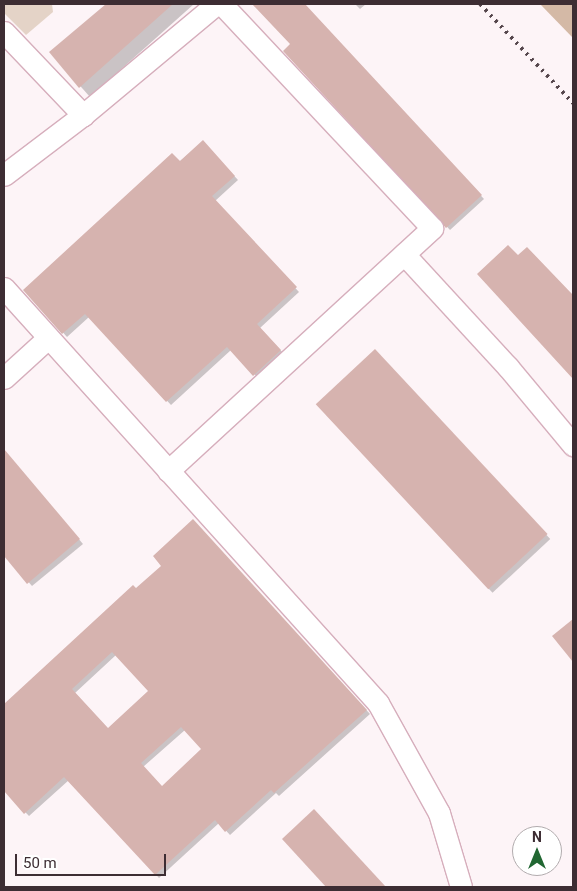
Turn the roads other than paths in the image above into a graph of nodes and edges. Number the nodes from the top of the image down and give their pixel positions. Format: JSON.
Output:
{"nodes":[{"id":1,"x":216,"y":4,"type":"edge"},
{"id":2,"x":222,"y":4,"type":"edge"},
{"id":3,"x":4,"y":32,"type":"edge"},
{"id":4,"x":83,"y":115,"type":"junction"},
{"id":5,"x":4,"y":175,"type":"edge"},
{"id":6,"x":404,"y":254,"type":"junction"},
{"id":7,"x":4,"y":288,"type":"edge"},
{"id":8,"x":48,"y":338,"type":"junction"},
{"id":9,"x":4,"y":378,"type":"edge"},
{"id":10,"x":573,"y":445,"type":"edge"},
{"id":11,"x":168,"y":471,"type":"junction"},
{"id":12,"x":461,"y":887,"type":"edge"}],
"edges":[{"from":1,"to":4,"type":"lane"},
{"from":2,"to":6,"type":"lane"},
{"from":3,"to":4,"type":"lane"},
{"from":4,"to":5,"type":"lane"},
{"from":6,"to":10,"type":"lane"},
{"from":6,"to":11,"type":"lane"},
{"from":7,"to":8,"type":"lane"},
{"from":8,"to":9,"type":"lane"},
{"from":8,"to":11,"type":"lane"},
{"from":11,"to":12,"type":"lane"}]}
